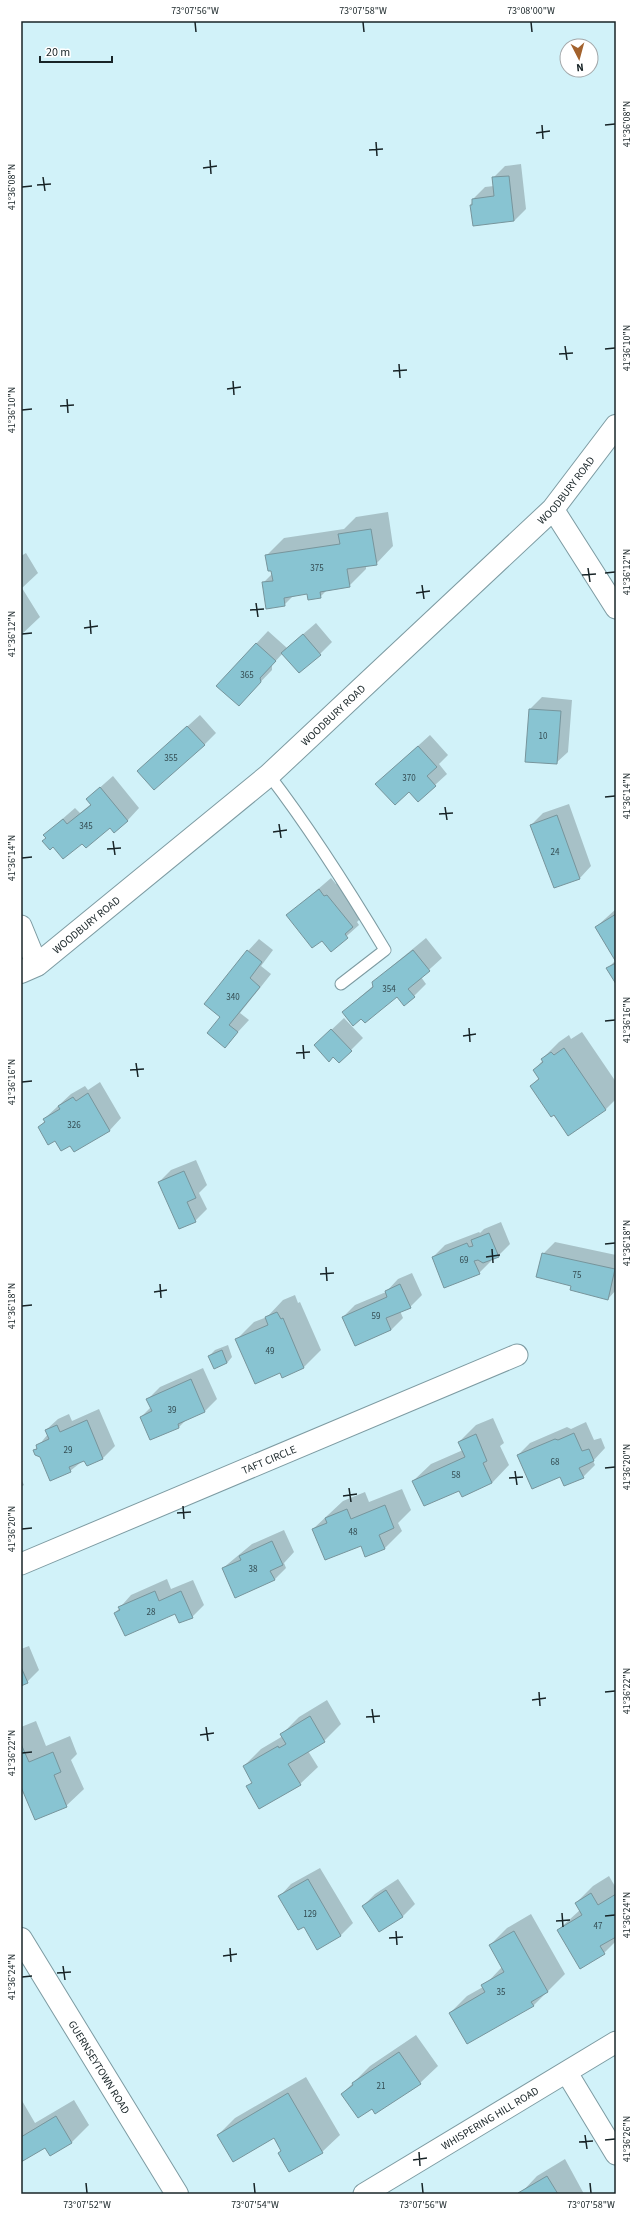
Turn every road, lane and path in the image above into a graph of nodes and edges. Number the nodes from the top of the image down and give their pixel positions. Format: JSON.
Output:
{"nodes":[{"id":1,"x":616,"y":426,"type":"edge"},
{"id":2,"x":553,"y":510,"type":"junction"},
{"id":3,"x":616,"y":608,"type":"edge"},
{"id":4,"x":269,"y":775,"type":"junction"},
{"id":5,"x":21,"y":926,"type":"edge"},
{"id":6,"x":29,"y":969,"type":"edge"},
{"id":7,"x":341,"y":984,"type":"dead end"},
{"id":8,"x":517,"y":1355,"type":"dead end"},
{"id":9,"x":21,"y":1564,"type":"edge"},
{"id":10,"x":21,"y":1939,"type":"edge"},
{"id":11,"x":616,"y":2042,"type":"edge"},
{"id":12,"x":567,"y":2073,"type":"junction"},
{"id":13,"x":616,"y":2154,"type":"edge"},
{"id":14,"x":177,"y":2194,"type":"edge"},
{"id":15,"x":364,"y":2194,"type":"edge"}],
"edges":[{"from":1,"to":2,"type":"main road","name":"WOODBURY ROAD"},
{"from":2,"to":3,"type":"street"},
{"from":2,"to":4,"type":"main road","name":"WOODBURY ROAD"},
{"from":4,"to":6,"type":"main road","name":"WOODBURY ROAD"},
{"from":4,"to":7,"type":"lane"},
{"from":5,"to":6,"type":"street"},
{"from":8,"to":9,"type":"street","name":"TAFT CIRCLE"},
{"from":10,"to":14,"type":"main road","name":"GUERNSEYTOWN ROAD"},
{"from":11,"to":12,"type":"street","name":"WHISPERING HILL ROAD"},
{"from":12,"to":13,"type":"street"},
{"from":12,"to":15,"type":"street","name":"WHISPERING HILL ROAD"}]}
